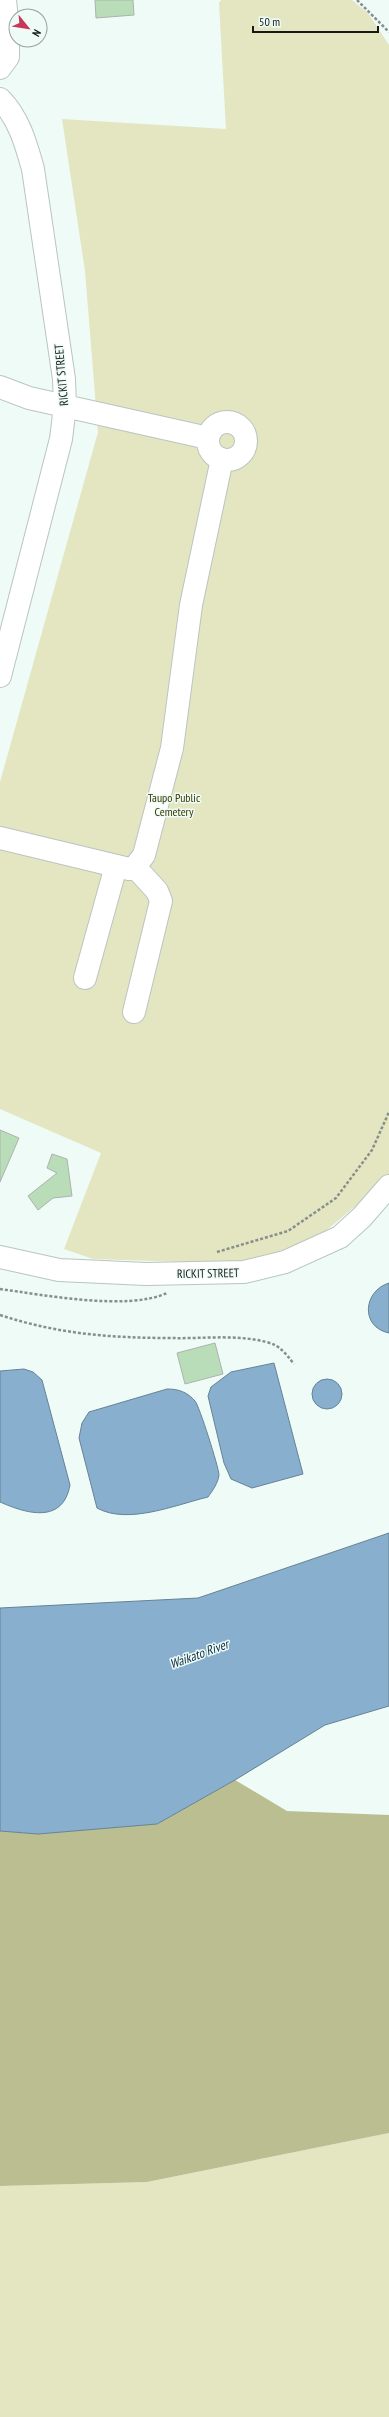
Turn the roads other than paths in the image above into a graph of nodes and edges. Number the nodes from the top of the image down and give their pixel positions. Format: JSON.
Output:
{"nodes":[{"id":1,"x":5,"y":0,"type":"edge"},
{"id":2,"x":0,"y":68,"type":"edge"},
{"id":3,"x":0,"y":99,"type":"edge"},
{"id":4,"x":0,"y":387,"type":"edge"},
{"id":5,"x":65,"y":406,"type":"junction"},
{"id":6,"x":208,"y":438,"type":"junction"},
{"id":7,"x":222,"y":459,"type":"junction"},
{"id":8,"x":0,"y":676,"type":"edge"},
{"id":9,"x":0,"y":838,"type":"edge"},
{"id":10,"x":126,"y":867,"type":"junction"},
{"id":11,"x":84,"y":978,"type":"dead end"},
{"id":12,"x":134,"y":1012,"type":"dead end"},
{"id":13,"x":389,"y":1186,"type":"edge"},
{"id":14,"x":0,"y":1257,"type":"edge"}],
"edges":[{"from":1,"to":2,"type":"street"},
{"from":3,"to":5,"type":"street","name":"RICKIT STREET"},
{"from":4,"to":5,"type":"street"},
{"from":5,"to":6,"type":"street"},
{"from":5,"to":8,"type":"street","name":"RICKIT STREET"},
{"from":6,"to":7,"type":"street"},
{"from":6,"to":7,"type":"street"},
{"from":7,"to":10,"type":"street"},
{"from":9,"to":10,"type":"street"},
{"from":10,"to":11,"type":"street"},
{"from":10,"to":12,"type":"street"},
{"from":13,"to":14,"type":"street","name":"RICKIT STREET"}]}
